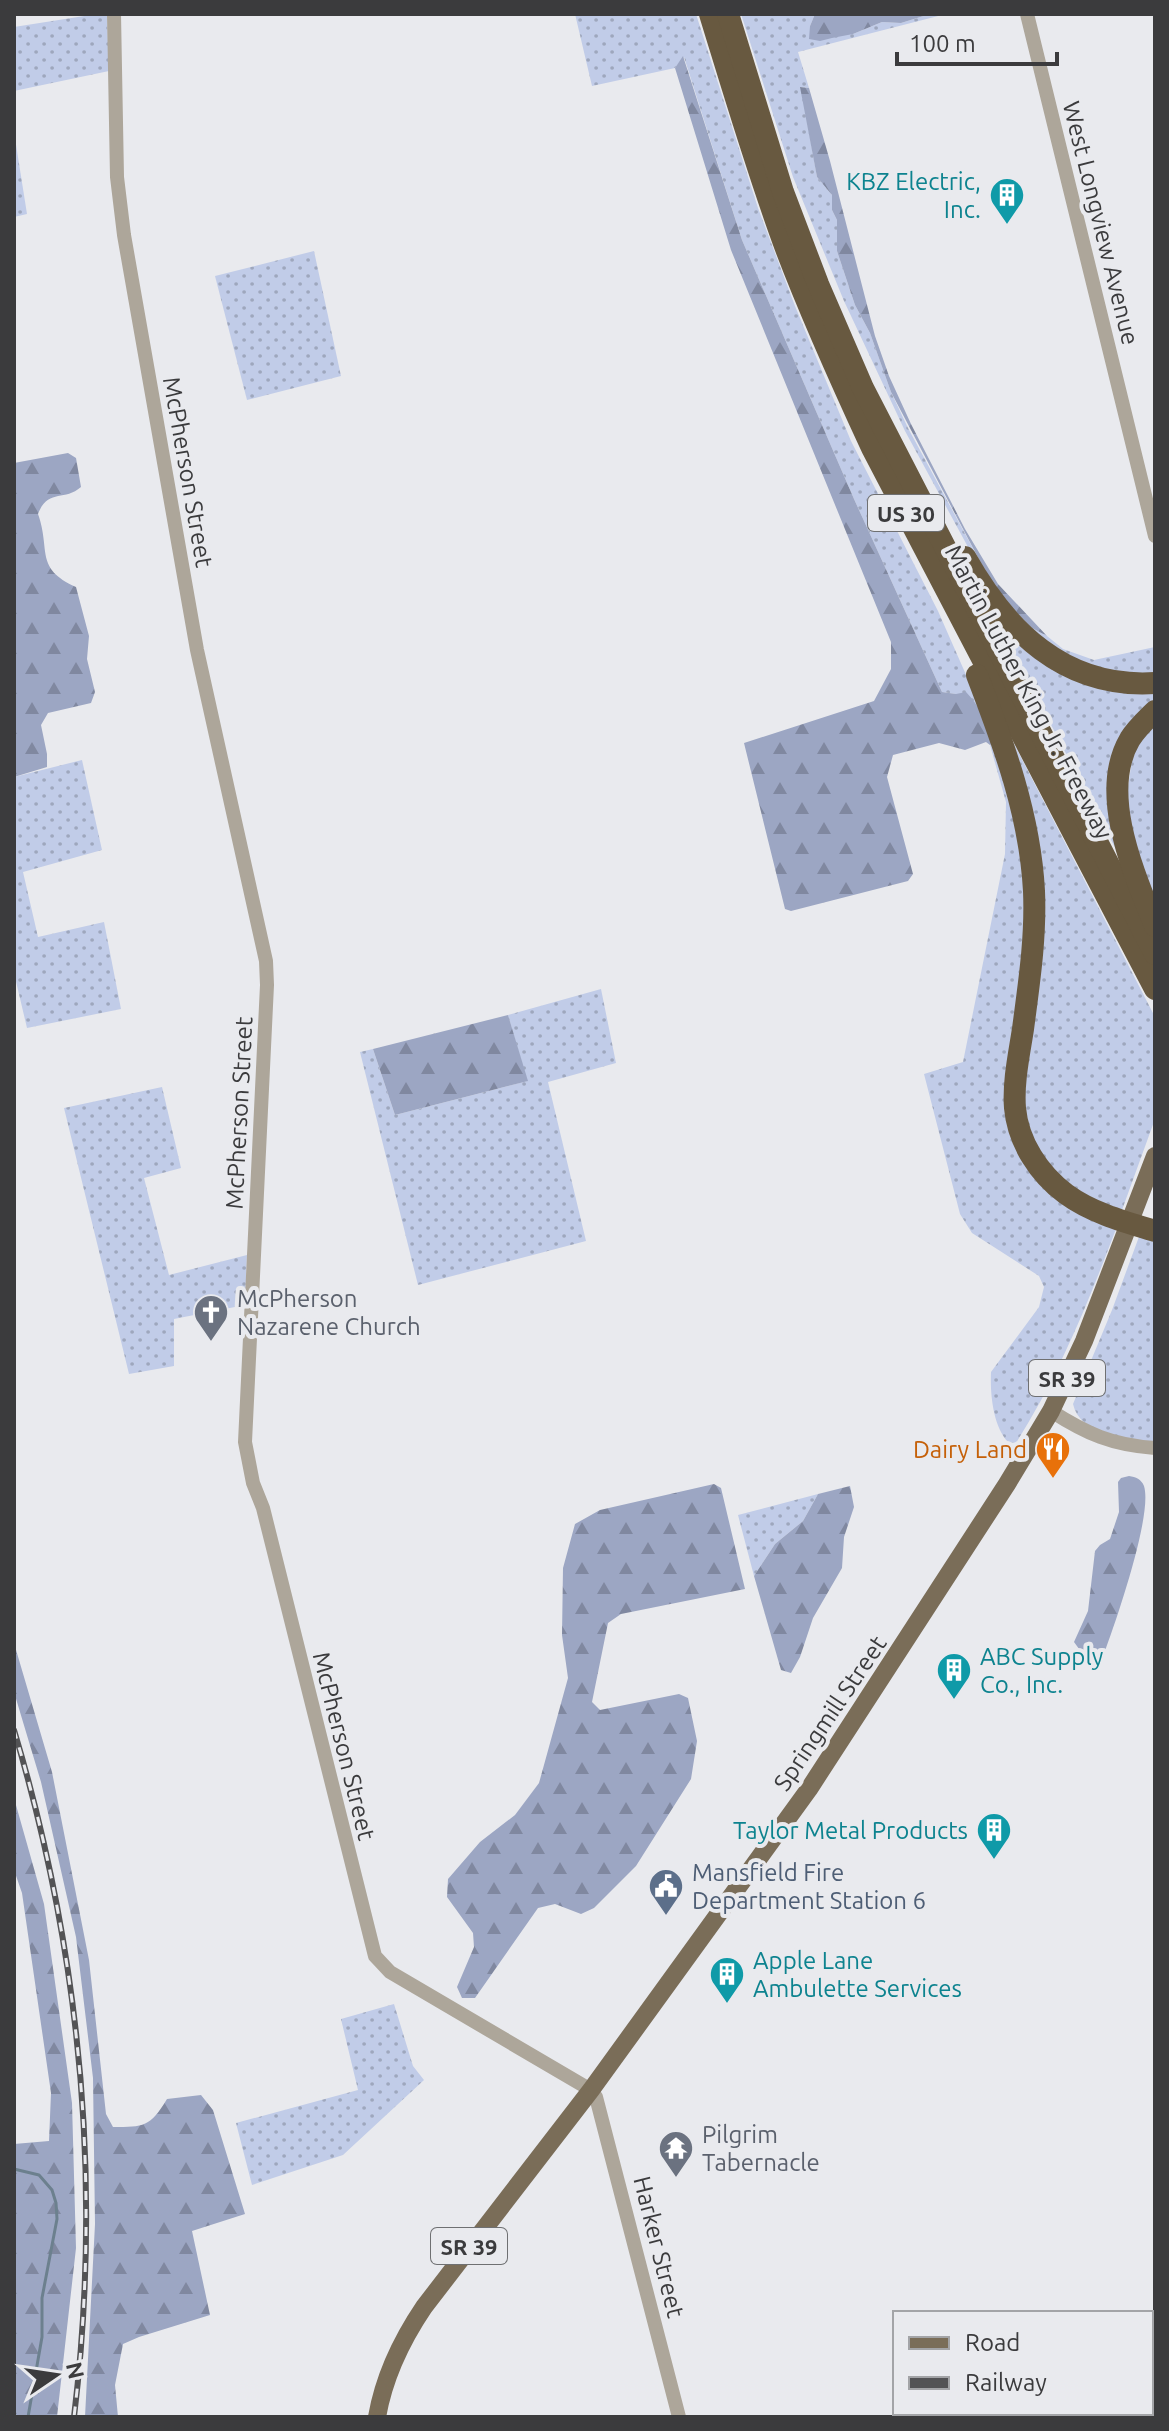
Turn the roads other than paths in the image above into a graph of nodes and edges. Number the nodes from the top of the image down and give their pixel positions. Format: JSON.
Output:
{"nodes":[{"id":1,"x":114,"y":14,"type":"edge"},
{"id":2,"x":710,"y":14,"type":"edge"},
{"id":3,"x":728,"y":14,"type":"edge"},
{"id":4,"x":1027,"y":14,"type":"edge"},
{"id":5,"x":783,"y":192,"type":"junction"},
{"id":6,"x":847,"y":394,"type":"junction"},
{"id":7,"x":1155,"y":536,"type":"edge"},
{"id":8,"x":1155,"y":683,"type":"edge"},
{"id":9,"x":1155,"y":711,"type":"edge"},
{"id":10,"x":1155,"y":926,"type":"edge"},
{"id":11,"x":1155,"y":954,"type":"edge"},
{"id":12,"x":1155,"y":989,"type":"edge"},
{"id":13,"x":1155,"y":1156,"type":"edge"},
{"id":14,"x":1130,"y":1223,"type":"junction"},
{"id":15,"x":1155,"y":1231,"type":"edge"},
{"id":16,"x":1051,"y":1411,"type":"junction"},
{"id":17,"x":1155,"y":1448,"type":"edge"},
{"id":18,"x":591,"y":2090,"type":"junction"},
{"id":19,"x":377,"y":2417,"type":"edge"},
{"id":20,"x":679,"y":2417,"type":"edge"}],
"edges":[{"from":1,"to":18,"type":"street","name":"McPherson Street"},
{"from":2,"to":6,"type":"highway","name":"Martin Luther King Jr. Freeway","number":"US 30"},
{"from":3,"to":5,"type":"highway","name":"Martin Luther King Jr. Freeway","number":"US 30"},
{"from":4,"to":7,"type":"street","name":"West Longview Avenue"},
{"from":5,"to":8,"type":"highway"},
{"from":5,"to":11,"type":"highway","name":"Martin Luther King Jr. Freeway","number":"US 30"},
{"from":6,"to":12,"type":"highway","name":"Martin Luther King Jr. Freeway","number":"US 30"},
{"from":6,"to":14,"type":"highway"},
{"from":9,"to":10,"type":"highway"},
{"from":13,"to":14,"type":"main road","name":"Springmill Street","number":"SR 39"},
{"from":14,"to":15,"type":"highway"},
{"from":14,"to":16,"type":"main road","name":"Springmill Street","number":"SR 39"},
{"from":16,"to":17,"type":"street"},
{"from":16,"to":18,"type":"main road","name":"Springmill Street","number":"SR 39"},
{"from":18,"to":19,"type":"main road","name":"Springmill Street","number":"SR 39"},
{"from":18,"to":20,"type":"street","name":"Harker Street"}]}
